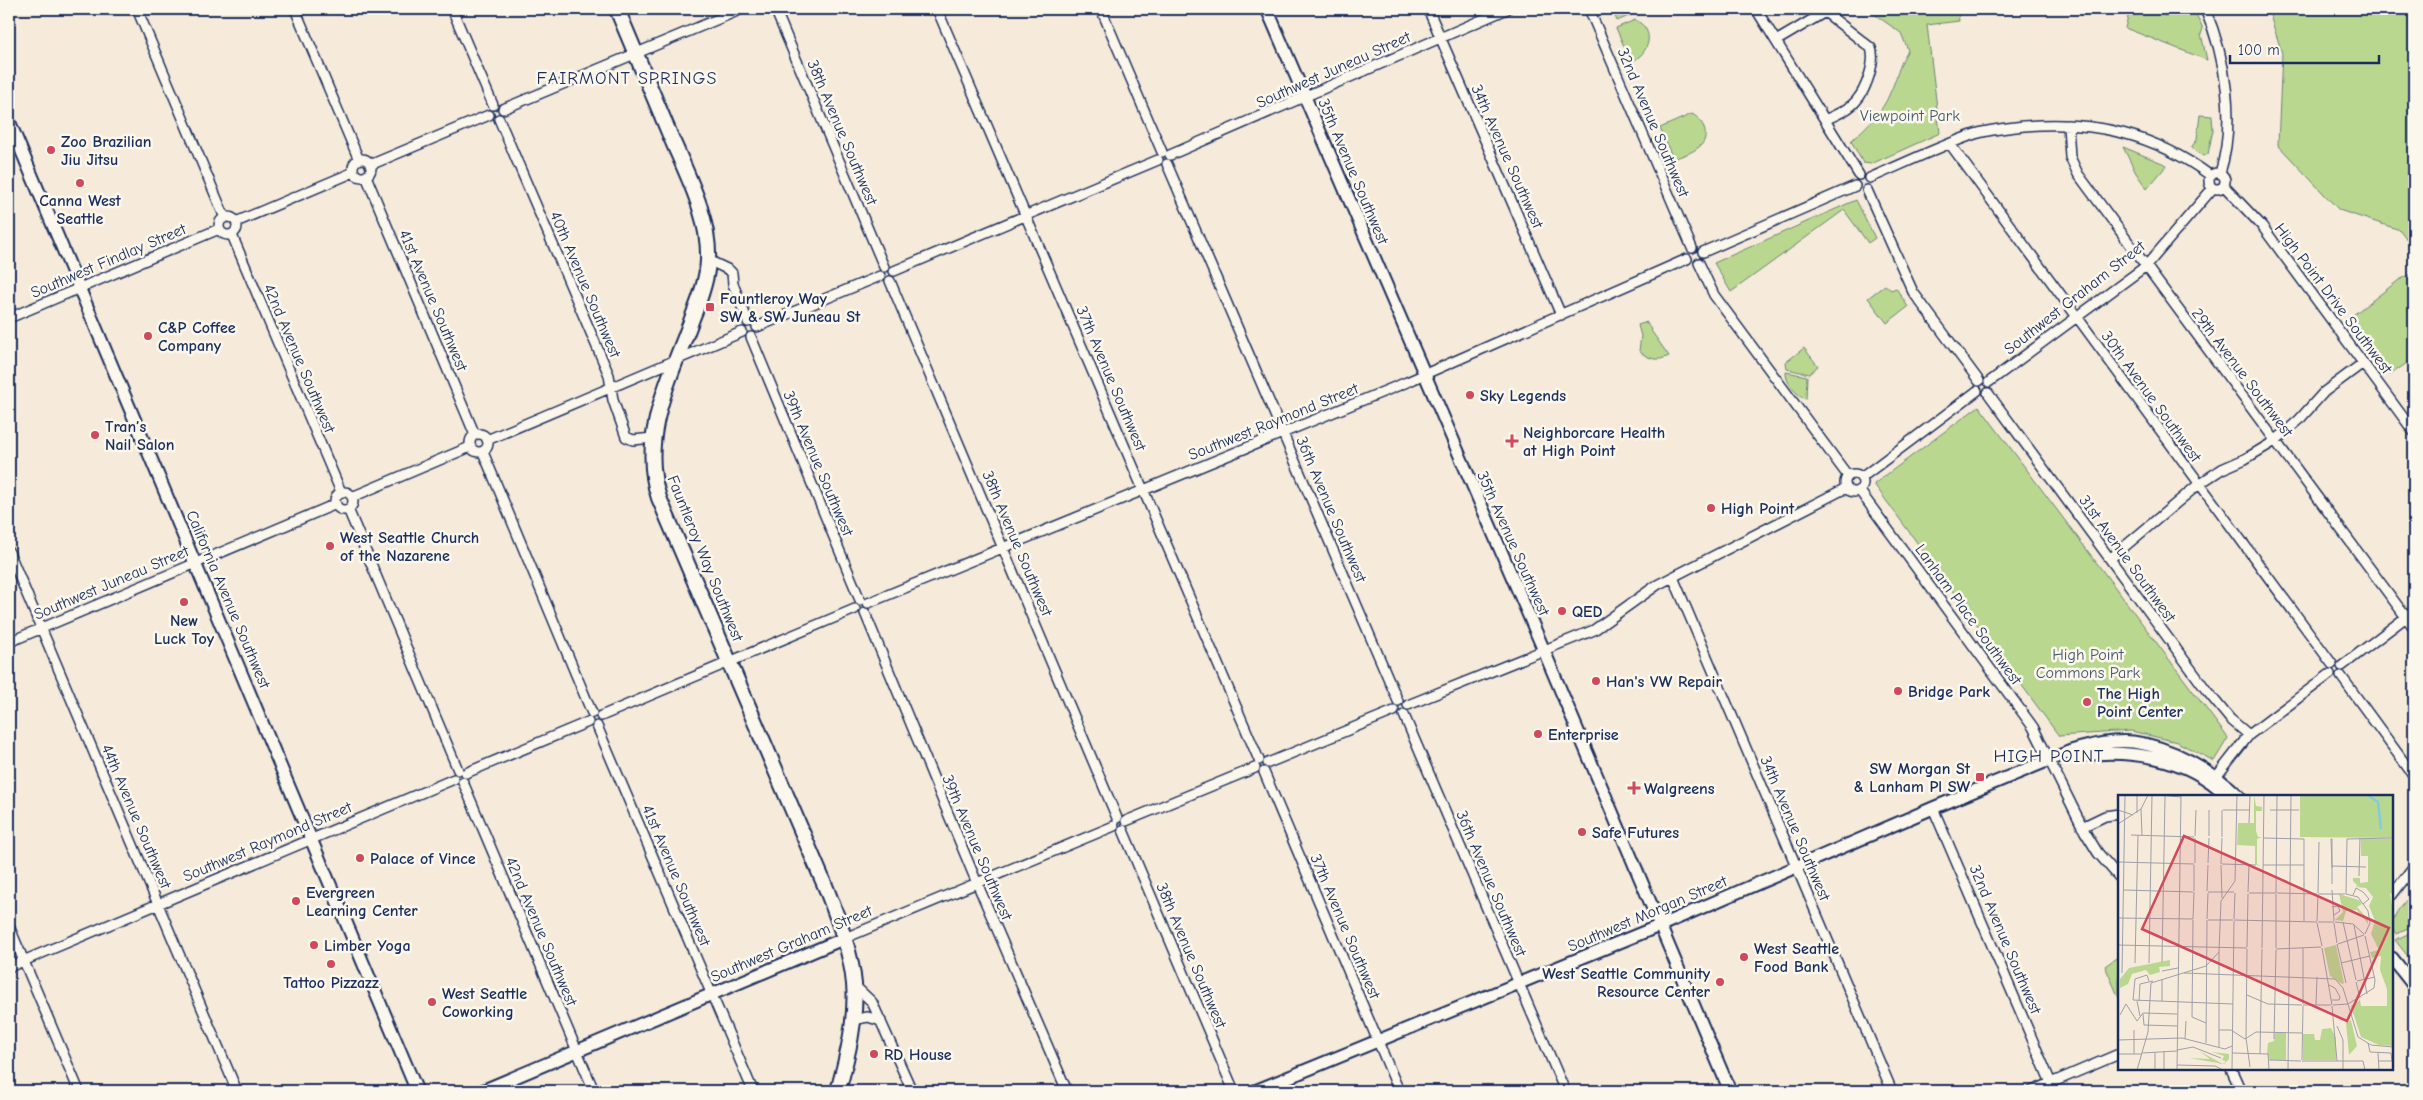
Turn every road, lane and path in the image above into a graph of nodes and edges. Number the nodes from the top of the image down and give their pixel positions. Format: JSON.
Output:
{"nodes":[{"id":1,"x":137,"y":9,"type":"edge"},
{"id":2,"x":295,"y":9,"type":"edge"},
{"id":3,"x":452,"y":9,"type":"edge"},
{"id":4,"x":617,"y":9,"type":"edge"},
{"id":5,"x":742,"y":9,"type":"edge"},
{"id":6,"x":775,"y":9,"type":"edge"},
{"id":7,"x":937,"y":9,"type":"edge"},
{"id":8,"x":1100,"y":9,"type":"edge"},
{"id":9,"x":1267,"y":9,"type":"edge"},
{"id":10,"x":1428,"y":9,"type":"edge"},
{"id":11,"x":1507,"y":9,"type":"edge"},
{"id":12,"x":1589,"y":9,"type":"edge"},
{"id":13,"x":1756,"y":9,"type":"edge"},
{"id":14,"x":2205,"y":9,"type":"edge"},
{"id":15,"x":1440,"y":38,"type":"junction"},
{"id":16,"x":1776,"y":41,"type":"junction"},
{"id":17,"x":636,"y":54,"type":"junction"},
{"id":18,"x":1305,"y":98,"type":"junction"},
{"id":19,"x":493,"y":105,"type":"junction"},
{"id":20,"x":503,"y":109,"type":"junction"},
{"id":21,"x":489,"y":115,"type":"junction"},
{"id":22,"x":500,"y":119,"type":"junction"},
{"id":23,"x":1825,"y":120,"type":"junction"},
{"id":24,"x":9,"y":121,"type":"edge"},
{"id":25,"x":2068,"y":125,"type":"junction"},
{"id":26,"x":1950,"y":144,"type":"junction"},
{"id":27,"x":1163,"y":155,"type":"junction"},
{"id":28,"x":359,"y":160,"type":"junction"},
{"id":29,"x":370,"y":165,"type":"junction"},
{"id":30,"x":354,"y":172,"type":"junction"},
{"id":31,"x":2215,"y":174,"type":"junction"},
{"id":32,"x":1858,"y":175,"type":"junction"},
{"id":33,"x":366,"y":176,"type":"junction"},
{"id":34,"x":1870,"y":178,"type":"junction"},
{"id":35,"x":1855,"y":186,"type":"junction"},
{"id":36,"x":2224,"y":186,"type":"junction"},
{"id":37,"x":2213,"y":188,"type":"junction"},
{"id":38,"x":1867,"y":190,"type":"junction"},
{"id":39,"x":1026,"y":214,"type":"junction"},
{"id":40,"x":225,"y":218,"type":"junction"},
{"id":41,"x":236,"y":222,"type":"junction"},
{"id":42,"x":219,"y":229,"type":"junction"},
{"id":43,"x":232,"y":235,"type":"junction"},
{"id":44,"x":1692,"y":248,"type":"junction"},
{"id":45,"x":1703,"y":252,"type":"junction"},
{"id":46,"x":1687,"y":259,"type":"junction"},
{"id":47,"x":708,"y":260,"type":"junction"},
{"id":48,"x":1699,"y":263,"type":"junction"},
{"id":49,"x":2146,"y":266,"type":"junction"},
{"id":50,"x":884,"y":267,"type":"junction"},
{"id":51,"x":894,"y":271,"type":"junction"},
{"id":52,"x":880,"y":276,"type":"junction"},
{"id":53,"x":890,"y":281,"type":"junction"},
{"id":54,"x":79,"y":289,"type":"junction"},
{"id":55,"x":1561,"y":315,"type":"junction"},
{"id":56,"x":9,"y":318,"type":"edge"},
{"id":57,"x":2077,"y":318,"type":"junction"},
{"id":58,"x":748,"y":322,"type":"junction"},
{"id":59,"x":757,"y":327,"type":"junction"},
{"id":60,"x":742,"y":332,"type":"junction"},
{"id":61,"x":751,"y":337,"type":"junction"},
{"id":62,"x":678,"y":360,"type":"junction"},
{"id":63,"x":2363,"y":363,"type":"junction"},
{"id":64,"x":1423,"y":375,"type":"junction"},
{"id":65,"x":1979,"y":381,"type":"junction"},
{"id":66,"x":1989,"y":382,"type":"junction"},
{"id":67,"x":611,"y":388,"type":"junction"},
{"id":68,"x":1977,"y":391,"type":"junction"},
{"id":69,"x":1988,"y":393,"type":"junction"},
{"id":70,"x":2414,"y":432,"type":"edge"},
{"id":71,"x":1283,"y":433,"type":"junction"},
{"id":72,"x":475,"y":435,"type":"junction"},
{"id":73,"x":653,"y":438,"type":"junction"},
{"id":74,"x":487,"y":440,"type":"junction"},
{"id":75,"x":2275,"y":441,"type":"junction"},
{"id":76,"x":470,"y":448,"type":"junction"},
{"id":77,"x":483,"y":452,"type":"junction"},
{"id":78,"x":1848,"y":476,"type":"junction"},
{"id":79,"x":1861,"y":478,"type":"junction"},
{"id":80,"x":2199,"y":484,"type":"junction"},
{"id":81,"x":1846,"y":488,"type":"junction"},
{"id":82,"x":1859,"y":490,"type":"junction"},
{"id":83,"x":1144,"y":491,"type":"junction"},
{"id":84,"x":341,"y":492,"type":"junction"},
{"id":85,"x":352,"y":497,"type":"junction"},
{"id":86,"x":336,"y":504,"type":"junction"},
{"id":87,"x":348,"y":509,"type":"junction"},
{"id":88,"x":1003,"y":548,"type":"junction"},
{"id":89,"x":9,"y":552,"type":"edge"},
{"id":90,"x":2111,"y":558,"type":"junction"},
{"id":91,"x":196,"y":563,"type":"junction"},
{"id":92,"x":1673,"y":577,"type":"junction"},
{"id":93,"x":861,"y":604,"type":"junction"},
{"id":94,"x":2414,"y":611,"type":"edge"},
{"id":95,"x":2406,"y":617,"type":"junction"},
{"id":96,"x":40,"y":628,"type":"junction"},
{"id":97,"x":2414,"y":628,"type":"edge"},
{"id":98,"x":9,"y":642,"type":"edge"},
{"id":99,"x":1544,"y":651,"type":"junction"},
{"id":100,"x":729,"y":662,"type":"junction"},
{"id":101,"x":2332,"y":664,"type":"junction"},
{"id":102,"x":2342,"y":666,"type":"junction"},
{"id":103,"x":2330,"y":674,"type":"junction"},
{"id":104,"x":2341,"y":676,"type":"junction"},
{"id":105,"x":1398,"y":701,"type":"junction"},
{"id":106,"x":1408,"y":705,"type":"junction"},
{"id":107,"x":1394,"y":711,"type":"junction"},
{"id":108,"x":596,"y":715,"type":"junction"},
{"id":109,"x":1404,"y":715,"type":"junction"},
{"id":110,"x":588,"y":722,"type":"junction"},
{"id":111,"x":597,"y":726,"type":"junction"},
{"id":112,"x":2249,"y":735,"type":"junction"},
{"id":113,"x":2050,"y":759,"type":"junction"},
{"id":114,"x":1260,"y":764,"type":"junction"},
{"id":115,"x":460,"y":776,"type":"junction"},
{"id":116,"x":2414,"y":776,"type":"edge"},
{"id":117,"x":2214,"y":780,"type":"junction"},
{"id":118,"x":2225,"y":795,"type":"edge"},
{"id":119,"x":2237,"y":795,"type":"edge"},
{"id":120,"x":1932,"y":808,"type":"junction"},
{"id":121,"x":2118,"y":814,"type":"edge"},
{"id":122,"x":1120,"y":824,"type":"junction"},
{"id":123,"x":2082,"y":827,"type":"junction"},
{"id":124,"x":312,"y":839,"type":"junction"},
{"id":125,"x":2414,"y":866,"type":"edge"},
{"id":126,"x":1797,"y":867,"type":"junction"},
{"id":127,"x":2118,"y":876,"type":"edge"},
{"id":128,"x":976,"y":882,"type":"junction"},
{"id":129,"x":2393,"y":894,"type":"edge"},
{"id":130,"x":158,"y":904,"type":"junction"},
{"id":131,"x":9,"y":926,"type":"edge"},
{"id":132,"x":1660,"y":926,"type":"junction"},
{"id":133,"x":844,"y":938,"type":"junction"},
{"id":134,"x":2393,"y":959,"type":"edge"},
{"id":135,"x":24,"y":961,"type":"junction"},
{"id":136,"x":9,"y":967,"type":"edge"},
{"id":137,"x":1519,"y":984,"type":"junction"},
{"id":138,"x":854,"y":985,"type":"junction"},
{"id":139,"x":2414,"y":986,"type":"edge"},
{"id":140,"x":710,"y":994,"type":"junction"},
{"id":141,"x":852,"y":1020,"type":"junction"},
{"id":142,"x":881,"y":1021,"type":"junction"},
{"id":143,"x":1378,"y":1042,"type":"junction"},
{"id":144,"x":576,"y":1051,"type":"junction"},
{"id":145,"x":2118,"y":1054,"type":"edge"},
{"id":146,"x":2231,"y":1070,"type":"edge"},
{"id":147,"x":2051,"y":1083,"type":"junction"},
{"id":148,"x":79,"y":1091,"type":"edge"},
{"id":149,"x":237,"y":1091,"type":"edge"},
{"id":150,"x":417,"y":1091,"type":"edge"},
{"id":151,"x":482,"y":1091,"type":"edge"},
{"id":152,"x":594,"y":1091,"type":"edge"},
{"id":153,"x":753,"y":1091,"type":"edge"},
{"id":154,"x":838,"y":1091,"type":"edge"},
{"id":155,"x":912,"y":1091,"type":"edge"},
{"id":156,"x":1067,"y":1091,"type":"edge"},
{"id":157,"x":1234,"y":1091,"type":"edge"},
{"id":158,"x":1255,"y":1091,"type":"edge"},
{"id":159,"x":1399,"y":1091,"type":"edge"},
{"id":160,"x":1565,"y":1091,"type":"edge"},
{"id":161,"x":1730,"y":1091,"type":"edge"},
{"id":162,"x":1892,"y":1091,"type":"edge"},
{"id":163,"x":2032,"y":1091,"type":"edge"},
{"id":164,"x":2241,"y":1091,"type":"edge"}],
"edges":[{"from":1,"to":40,"type":"street"},
{"from":2,"to":28,"type":"street"},
{"from":3,"to":19,"type":"street"},
{"from":4,"to":17,"type":"main road","name":"Fauntleroy Way Southwest"},
{"from":5,"to":17,"type":"street"},
{"from":6,"to":50,"type":"street","name":"38th Avenue Southwest"},
{"from":7,"to":39,"type":"street","name":"37th Avenue Southwest"},
{"from":8,"to":27,"type":"street"},
{"from":9,"to":18,"type":"main road","name":"35th Avenue Southwest"},
{"from":10,"to":15,"type":"street","name":"34th Avenue Southwest"},
{"from":11,"to":15,"type":"street","name":"Southwest Juneau Street"},
{"from":12,"to":44,"type":"street","name":"32nd Avenue Southwest"},
{"from":13,"to":16,"type":"street"},
{"from":14,"to":31,"type":"street"},
{"from":15,"to":18,"type":"street","name":"Southwest Juneau Street"},
{"from":15,"to":55,"type":"street","name":"34th Avenue Southwest"},
{"from":16,"to":23,"type":"street"},
{"from":16,"to":23,"type":"street"},
{"from":17,"to":20,"type":"street"},
{"from":17,"to":47,"type":"main road","name":"Fauntleroy Way Southwest"},
{"from":18,"to":27,"type":"street","name":"Southwest Juneau Street"},
{"from":18,"to":64,"type":"main road","name":"35th Avenue Southwest"},
{"from":19,"to":20,"type":"street"},
{"from":19,"to":21,"type":"street"},
{"from":20,"to":22,"type":"street"},
{"from":21,"to":22,"type":"street"},
{"from":21,"to":29,"type":"street"},
{"from":22,"to":67,"type":"street","name":"40th Avenue Southwest"},
{"from":23,"to":32,"type":"street"},
{"from":24,"to":54,"type":"main road","name":"California Avenue Southwest"},
{"from":25,"to":26,"type":"street"},
{"from":25,"to":31,"type":"street"},
{"from":25,"to":49,"type":"street","name":"29th Avenue Southwest"},
{"from":26,"to":34,"type":"street"},
{"from":26,"to":57,"type":"street","name":"30th Avenue Southwest"},
{"from":27,"to":39,"type":"street","name":"Southwest Juneau Street"},
{"from":27,"to":71,"type":"street","name":"36th Avenue Southwest"},
{"from":28,"to":29,"type":"street"},
{"from":28,"to":30,"type":"street"},
{"from":29,"to":33,"type":"street"},
{"from":30,"to":33,"type":"street"},
{"from":30,"to":41,"type":"street"},
{"from":31,"to":36,"type":"street"},
{"from":31,"to":37,"type":"street"},
{"from":32,"to":34,"type":"street"},
{"from":32,"to":35,"type":"street"},
{"from":33,"to":72,"type":"street","name":"41st Avenue Southwest"},
{"from":34,"to":38,"type":"street"},
{"from":35,"to":38,"type":"street"},
{"from":35,"to":45,"type":"street"},
{"from":36,"to":37,"type":"street"},
{"from":36,"to":63,"type":"street","name":"High Point Drive Southwest"},
{"from":37,"to":49,"type":"street","name":"Southwest Graham Street"},
{"from":38,"to":65,"type":"street"},
{"from":39,"to":51,"type":"street","name":"Southwest Juneau Street"},
{"from":39,"to":83,"type":"street","name":"37th Avenue Southwest"},
{"from":40,"to":41,"type":"street"},
{"from":40,"to":42,"type":"street"},
{"from":41,"to":43,"type":"street"},
{"from":42,"to":43,"type":"street"},
{"from":42,"to":54,"type":"street","name":"Southwest Findlay Street"},
{"from":43,"to":84,"type":"street","name":"42nd Avenue Southwest"},
{"from":44,"to":45,"type":"street"},
{"from":44,"to":46,"type":"street"},
{"from":45,"to":48,"type":"street"},
{"from":46,"to":48,"type":"street"},
{"from":46,"to":55,"type":"street","name":"Southwest Raymond Street"},
{"from":47,"to":58,"type":"street"},
{"from":47,"to":62,"type":"main road","name":"Fauntleroy Way Southwest"},
{"from":48,"to":78,"type":"street"},
{"from":49,"to":57,"type":"street","name":"Southwest Graham Street"},
{"from":49,"to":75,"type":"street","name":"29th Avenue Southwest"},
{"from":50,"to":51,"type":"street"},
{"from":50,"to":52,"type":"street"},
{"from":51,"to":53,"type":"street"},
{"from":52,"to":53,"type":"street"},
{"from":52,"to":59,"type":"street"},
{"from":53,"to":88,"type":"street","name":"38th Avenue Southwest"},
{"from":54,"to":56,"type":"street","name":"Southwest Findlay Street"},
{"from":54,"to":91,"type":"main road","name":"California Avenue Southwest"},
{"from":55,"to":64,"type":"street","name":"Southwest Raymond Street"},
{"from":57,"to":66,"type":"street","name":"Southwest Graham Street"},
{"from":57,"to":80,"type":"street","name":"30th Avenue Southwest"},
{"from":58,"to":59,"type":"street"},
{"from":58,"to":60,"type":"street"},
{"from":59,"to":61,"type":"street"},
{"from":60,"to":61,"type":"street"},
{"from":60,"to":62,"type":"street"},
{"from":61,"to":93,"type":"street","name":"39th Avenue Southwest"},
{"from":62,"to":67,"type":"street"},
{"from":62,"to":73,"type":"main road","name":"Fauntleroy Way Southwest"},
{"from":63,"to":70,"type":"street","name":"High Point Drive Southwest"},
{"from":63,"to":75,"type":"street"},
{"from":64,"to":71,"type":"street","name":"Southwest Raymond Street"},
{"from":64,"to":99,"type":"main road","name":"35th Avenue Southwest"},
{"from":65,"to":66,"type":"street"},
{"from":65,"to":68,"type":"street"},
{"from":66,"to":69,"type":"street"},
{"from":67,"to":73,"type":"street","name":"40th Avenue Southwest"},
{"from":67,"to":74,"type":"street"},
{"from":68,"to":69,"type":"street"},
{"from":68,"to":79,"type":"street"},
{"from":69,"to":90,"type":"street","name":"31st Avenue Southwest"},
{"from":71,"to":83,"type":"street","name":"Southwest Raymond Street"},
{"from":71,"to":105,"type":"street","name":"36th Avenue Southwest"},
{"from":72,"to":74,"type":"street"},
{"from":72,"to":76,"type":"street"},
{"from":73,"to":100,"type":"main road","name":"Fauntleroy Way Southwest"},
{"from":74,"to":77,"type":"street"},
{"from":75,"to":80,"type":"street"},
{"from":75,"to":95,"type":"street","name":"29th Avenue Southwest"},
{"from":76,"to":77,"type":"street"},
{"from":76,"to":85,"type":"street"},
{"from":77,"to":108,"type":"street"},
{"from":78,"to":79,"type":"street"},
{"from":78,"to":81,"type":"street"},
{"from":79,"to":82,"type":"street"},
{"from":80,"to":90,"type":"street"},
{"from":80,"to":101,"type":"street","name":"30th Avenue Southwest"},
{"from":81,"to":82,"type":"street"},
{"from":81,"to":92,"type":"street"},
{"from":82,"to":113,"type":"street","name":"Lanham Place Southwest"},
{"from":83,"to":88,"type":"street","name":"Southwest Raymond Street"},
{"from":83,"to":114,"type":"street","name":"37th Avenue Southwest"},
{"from":84,"to":85,"type":"street"},
{"from":84,"to":86,"type":"street"},
{"from":85,"to":87,"type":"street"},
{"from":86,"to":87,"type":"street"},
{"from":86,"to":91,"type":"street","name":"Southwest Juneau Street"},
{"from":87,"to":115,"type":"street","name":"42nd Avenue Southwest"},
{"from":88,"to":93,"type":"street","name":"Southwest Raymond Street"},
{"from":88,"to":122,"type":"street","name":"38th Avenue Southwest"},
{"from":89,"to":96,"type":"street","name":"44th Avenue Southwest"},
{"from":90,"to":112,"type":"street","name":"31st Avenue Southwest"},
{"from":91,"to":96,"type":"street","name":"Southwest Juneau Street"},
{"from":91,"to":124,"type":"main road","name":"California Avenue Southwest"},
{"from":92,"to":99,"type":"street"},
{"from":92,"to":126,"type":"street","name":"34th Avenue Southwest"},
{"from":93,"to":100,"type":"street","name":"Southwest Raymond Street"},
{"from":93,"to":128,"type":"street","name":"39th Avenue Southwest"},
{"from":94,"to":95,"type":"street"},
{"from":95,"to":97,"type":"street","name":"29th Avenue Southwest"},
{"from":95,"to":102,"type":"street"},
{"from":96,"to":98,"type":"street","name":"Southwest Juneau Street"},
{"from":96,"to":130,"type":"street","name":"44th Avenue Southwest"},
{"from":99,"to":106,"type":"street"},
{"from":99,"to":132,"type":"main road","name":"35th Avenue Southwest"},
{"from":100,"to":108,"type":"street","name":"Southwest Raymond Street"},
{"from":100,"to":133,"type":"main road","name":"Fauntleroy Way Southwest"},
{"from":101,"to":102,"type":"street"},
{"from":101,"to":103,"type":"street"},
{"from":102,"to":104,"type":"street"},
{"from":103,"to":104,"type":"street"},
{"from":103,"to":112,"type":"street"},
{"from":104,"to":116,"type":"street"},
{"from":105,"to":106,"type":"street"},
{"from":105,"to":107,"type":"street"},
{"from":106,"to":109,"type":"street"},
{"from":107,"to":109,"type":"street"},
{"from":107,"to":114,"type":"street","name":"Southwest Graham Street"},
{"from":108,"to":110,"type":"street"},
{"from":108,"to":111,"type":"street"},
{"from":109,"to":137,"type":"street","name":"36th Avenue Southwest"},
{"from":110,"to":111,"type":"street"},
{"from":110,"to":115,"type":"street","name":"Southwest Raymond Street"},
{"from":111,"to":140,"type":"street","name":"41st Avenue Southwest"},
{"from":112,"to":117,"type":"street"},
{"from":113,"to":117,"type":"main road","name":"Southwest Morgan Street"},
{"from":113,"to":120,"type":"main road","name":"Southwest Morgan Street"},
{"from":113,"to":123,"type":"street"},
{"from":114,"to":122,"type":"street","name":"Southwest Graham Street"},
{"from":114,"to":143,"type":"street","name":"37th Avenue Southwest"},
{"from":115,"to":124,"type":"street","name":"Southwest Raymond Street"},
{"from":115,"to":144,"type":"street","name":"42nd Avenue Southwest"},
{"from":117,"to":118,"type":"main road"},
{"from":117,"to":119,"type":"main road"},
{"from":120,"to":126,"type":"main road","name":"Southwest Morgan Street"},
{"from":120,"to":147,"type":"street","name":"32nd Avenue Southwest"},
{"from":121,"to":123,"type":"street"},
{"from":122,"to":128,"type":"street","name":"Southwest Graham Street"},
{"from":122,"to":157,"type":"street","name":"38th Avenue Southwest"},
{"from":123,"to":127,"type":"street"},
{"from":124,"to":130,"type":"street","name":"Southwest Raymond Street"},
{"from":124,"to":150,"type":"main road","name":"California Avenue Southwest"},
{"from":125,"to":129,"type":"street"},
{"from":126,"to":132,"type":"main road","name":"Southwest Morgan Street"},
{"from":126,"to":162,"type":"street","name":"34th Avenue Southwest"},
{"from":128,"to":133,"type":"street","name":"Southwest Graham Street"},
{"from":128,"to":156,"type":"street","name":"39th Avenue Southwest"},
{"from":130,"to":135,"type":"street","name":"Southwest Raymond Street"},
{"from":130,"to":149,"type":"street","name":"44th Avenue Southwest"},
{"from":131,"to":135,"type":"street"},
{"from":132,"to":137,"type":"main road","name":"Southwest Morgan Street"},
{"from":132,"to":161,"type":"main road","name":"35th Avenue Southwest"},
{"from":133,"to":138,"type":"main road","name":"Fauntleroy Way Southwest"},
{"from":133,"to":140,"type":"main road","name":"Southwest Graham Street"},
{"from":134,"to":139,"type":"main road"},
{"from":135,"to":136,"type":"street","name":"Southwest Raymond Street"},
{"from":135,"to":148,"type":"street"},
{"from":137,"to":143,"type":"main road","name":"Southwest Morgan Street"},
{"from":137,"to":160,"type":"street","name":"36th Avenue Southwest"},
{"from":138,"to":141,"type":"main road","name":"Fauntleroy Way Southwest"},
{"from":138,"to":142,"type":"street"},
{"from":140,"to":144,"type":"main road","name":"Southwest Graham Street"},
{"from":140,"to":153,"type":"street","name":"41st Avenue Southwest"},
{"from":141,"to":142,"type":"street"},
{"from":141,"to":154,"type":"main road","name":"Fauntleroy Way Southwest"},
{"from":142,"to":155,"type":"street"},
{"from":143,"to":158,"type":"main road","name":"Southwest Morgan Street"},
{"from":143,"to":159,"type":"street","name":"37th Avenue Southwest"},
{"from":144,"to":151,"type":"main road","name":"Southwest Graham Street"},
{"from":144,"to":152,"type":"street","name":"42nd Avenue Southwest"},
{"from":145,"to":147,"type":"street"},
{"from":146,"to":164,"type":"street"},
{"from":147,"to":163,"type":"street"}]}
